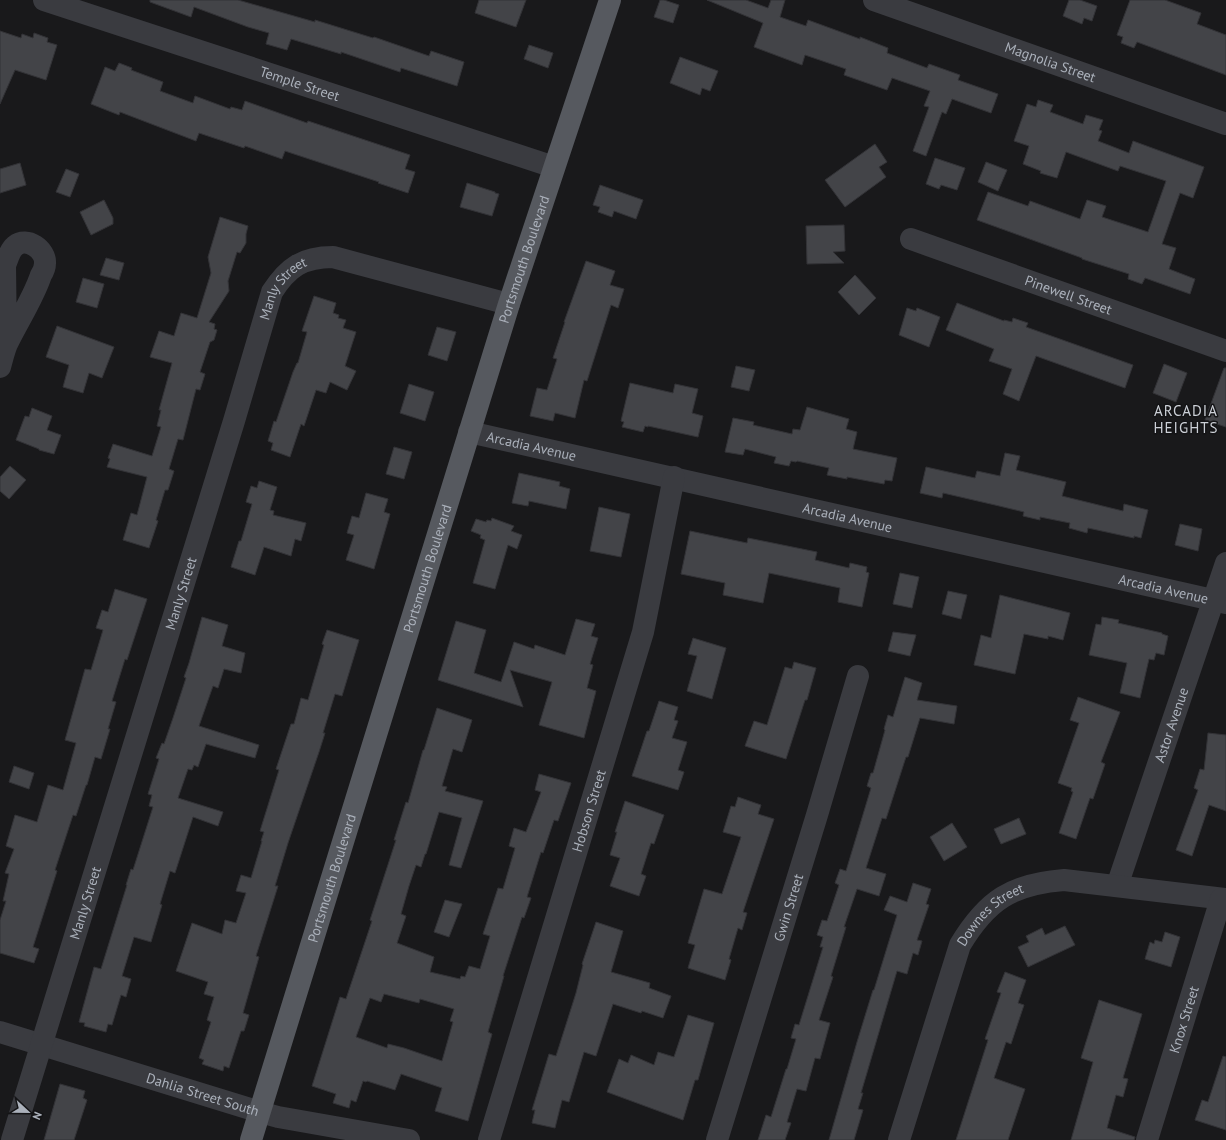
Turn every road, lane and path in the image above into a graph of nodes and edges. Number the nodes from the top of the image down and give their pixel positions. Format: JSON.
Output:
{"nodes":[{"id":1,"x":44,"y":0,"type":"edge"},
{"id":2,"x":610,"y":0,"type":"edge"},
{"id":3,"x":874,"y":0,"type":"edge"},
{"id":4,"x":92,"y":7,"type":"edge"},
{"id":5,"x":1226,"y":124,"type":"edge"},
{"id":6,"x":554,"y":167,"type":"junction"},
{"id":7,"x":911,"y":240,"type":"dead end"},
{"id":8,"x":509,"y":304,"type":"junction"},
{"id":9,"x":6,"y":346,"type":"dead end"},
{"id":10,"x":1226,"y":351,"type":"edge"},
{"id":11,"x":0,"y":367,"type":"edge"},
{"id":12,"x":469,"y":432,"type":"junction"},
{"id":13,"x":674,"y":477,"type":"junction"},
{"id":14,"x":1226,"y":563,"type":"edge"},
{"id":15,"x":1220,"y":602,"type":"edge"},
{"id":16,"x":858,"y":676,"type":"dead end"},
{"id":17,"x":1117,"y":886,"type":"junction"},
{"id":18,"x":1224,"y":899,"type":"edge"},
{"id":19,"x":0,"y":1032,"type":"edge"},
{"id":20,"x":41,"y":1045,"type":"junction"},
{"id":21,"x":260,"y":1112,"type":"junction"},
{"id":22,"x":12,"y":1140,"type":"edge"},
{"id":23,"x":251,"y":1140,"type":"edge"},
{"id":24,"x":409,"y":1140,"type":"edge"},
{"id":25,"x":489,"y":1140,"type":"edge"},
{"id":26,"x":717,"y":1140,"type":"edge"},
{"id":27,"x":899,"y":1140,"type":"edge"},
{"id":28,"x":1147,"y":1140,"type":"edge"}],
"edges":[{"from":1,"to":4,"type":"street","name":"Temple Street"},
{"from":2,"to":6,"type":"main road","name":"Portsmouth Boulevard"},
{"from":3,"to":5,"type":"street","name":"Magnolia Street"},
{"from":4,"to":6,"type":"street","name":"Temple Street"},
{"from":6,"to":8,"type":"main road","name":"Portsmouth Boulevard"},
{"from":7,"to":10,"type":"street","name":"Pinewell Street"},
{"from":8,"to":12,"type":"main road","name":"Portsmouth Boulevard"},
{"from":8,"to":20,"type":"street","name":"Manly Street"},
{"from":9,"to":11,"type":"street"},
{"from":12,"to":13,"type":"street","name":"Arcadia Avenue"},
{"from":12,"to":21,"type":"main road","name":"Portsmouth Boulevard"},
{"from":13,"to":15,"type":"street","name":"Arcadia Avenue"},
{"from":13,"to":25,"type":"street","name":"Hobson Street"},
{"from":14,"to":15,"type":"street","name":"Astor Avenue"},
{"from":15,"to":17,"type":"street","name":"Astor Avenue"},
{"from":16,"to":26,"type":"street","name":"Gwin Street"},
{"from":17,"to":18,"type":"street","name":"Downes Street"},
{"from":17,"to":27,"type":"street","name":"Downes Street"},
{"from":18,"to":28,"type":"street","name":"Knox Street"},
{"from":19,"to":20,"type":"street","name":"Dahlia Street South"},
{"from":20,"to":21,"type":"street","name":"Dahlia Street South"},
{"from":20,"to":22,"type":"street","name":"Manly Street"},
{"from":21,"to":23,"type":"main road","name":"Portsmouth Boulevard"},
{"from":21,"to":24,"type":"street","name":"Dahlia Street South"}]}
